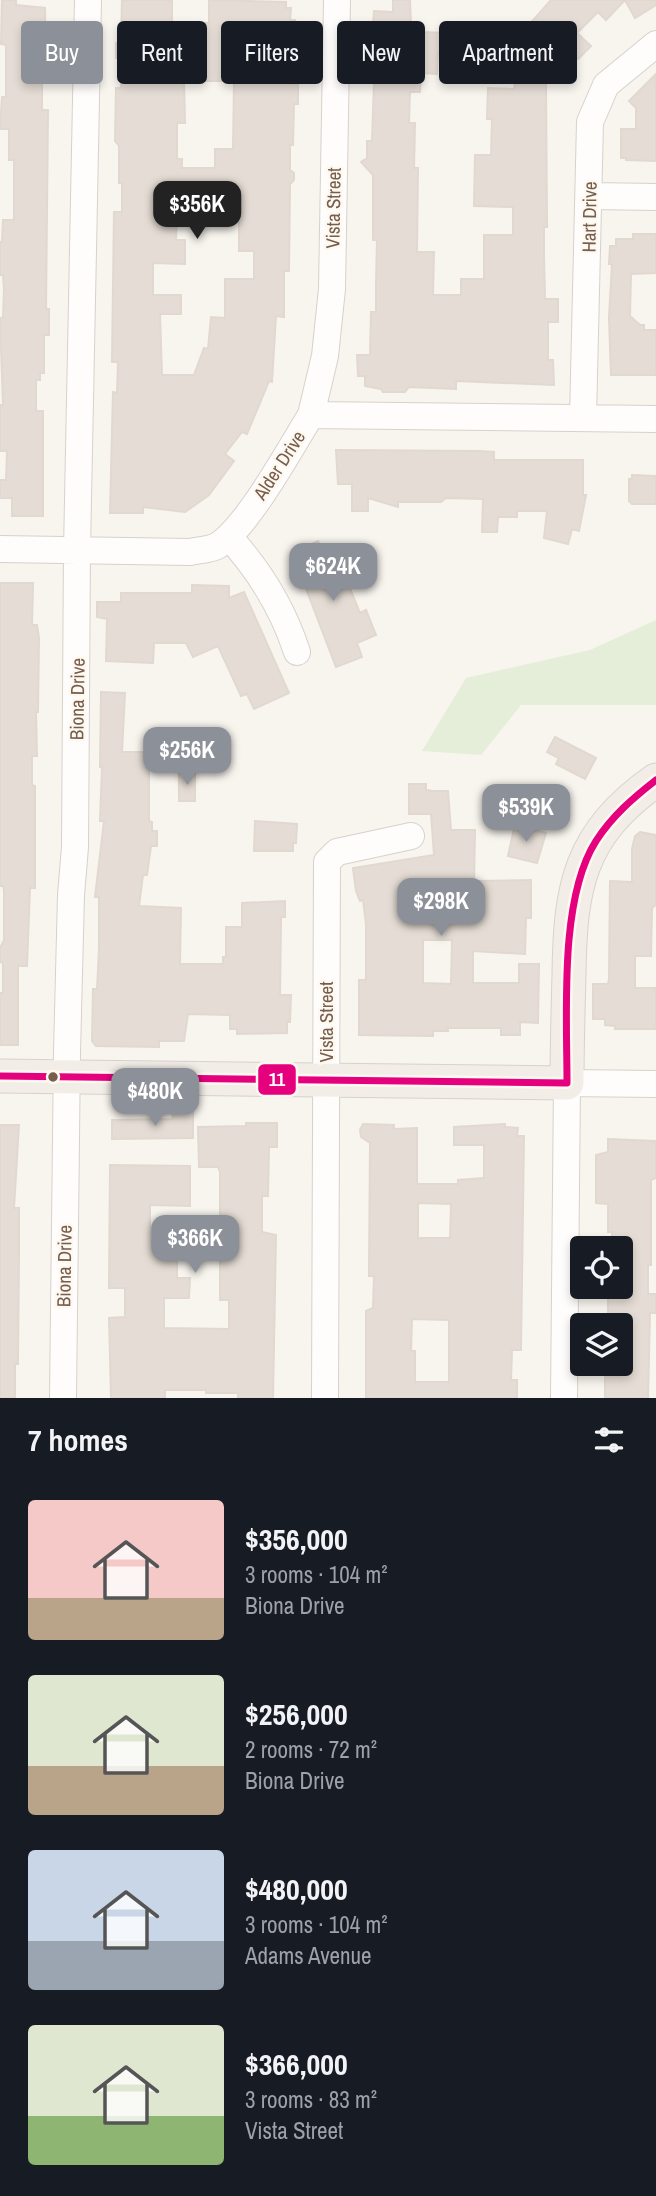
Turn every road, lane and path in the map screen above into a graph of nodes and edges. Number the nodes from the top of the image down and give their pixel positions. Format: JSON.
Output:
{"nodes":[{"id":1,"x":88,"y":0,"type":"edge"},
{"id":2,"x":337,"y":0,"type":"edge"},
{"id":3,"x":656,"y":44,"type":"edge"},
{"id":4,"x":590,"y":196,"type":"junction"},
{"id":5,"x":656,"y":197,"type":"edge"},
{"id":6,"x":311,"y":415,"type":"junction"},
{"id":7,"x":583,"y":418,"type":"junction"},
{"id":8,"x":656,"y":419,"type":"edge"},
{"id":9,"x":229,"y":537,"type":"junction"},
{"id":10,"x":0,"y":549,"type":"edge"},
{"id":11,"x":77,"y":550,"type":"junction"},
{"id":12,"x":297,"y":652,"type":"dead end"},
{"id":13,"x":649,"y":785,"type":"edge"},
{"id":14,"x":411,"y":836,"type":"dead end"},
{"id":15,"x":0,"y":1076,"type":"edge"},
{"id":16,"x":67,"y":1077,"type":"junction"},
{"id":17,"x":326,"y":1080,"type":"junction"},
{"id":18,"x":567,"y":1083,"type":"junction"},
{"id":19,"x":656,"y":1084,"type":"edge"},
{"id":20,"x":63,"y":1398,"type":"edge"},
{"id":21,"x":325,"y":1398,"type":"edge"},
{"id":22,"x":564,"y":1398,"type":"edge"}],
"edges":[{"from":1,"to":11,"type":"street","name":"Biona Drive"},
{"from":2,"to":6,"type":"street","name":"Vista Street"},
{"from":3,"to":4,"type":"street","name":"Hart Drive"},
{"from":4,"to":5,"type":"street"},
{"from":4,"to":7,"type":"street","name":"Hart Drive"},
{"from":6,"to":7,"type":"street","name":"Alder Drive"},
{"from":6,"to":9,"type":"street","name":"Alder Drive"},
{"from":7,"to":8,"type":"street","name":"Alder Drive"},
{"from":9,"to":11,"type":"street","name":"Alder Drive"},
{"from":9,"to":12,"type":"street"},
{"from":10,"to":11,"type":"street","name":"Alder Drive"},
{"from":11,"to":16,"type":"street","name":"Biona Drive"},
{"from":13,"to":18,"type":"main road"},
{"from":14,"to":17,"type":"street","name":"Vista Street"},
{"from":15,"to":16,"type":"main road"},
{"from":16,"to":17,"type":"main road"},
{"from":16,"to":20,"type":"street","name":"Biona Drive"},
{"from":17,"to":18,"type":"main road"},
{"from":17,"to":21,"type":"street","name":"Vista Street"},
{"from":18,"to":19,"type":"street"},
{"from":18,"to":22,"type":"street"}]}
